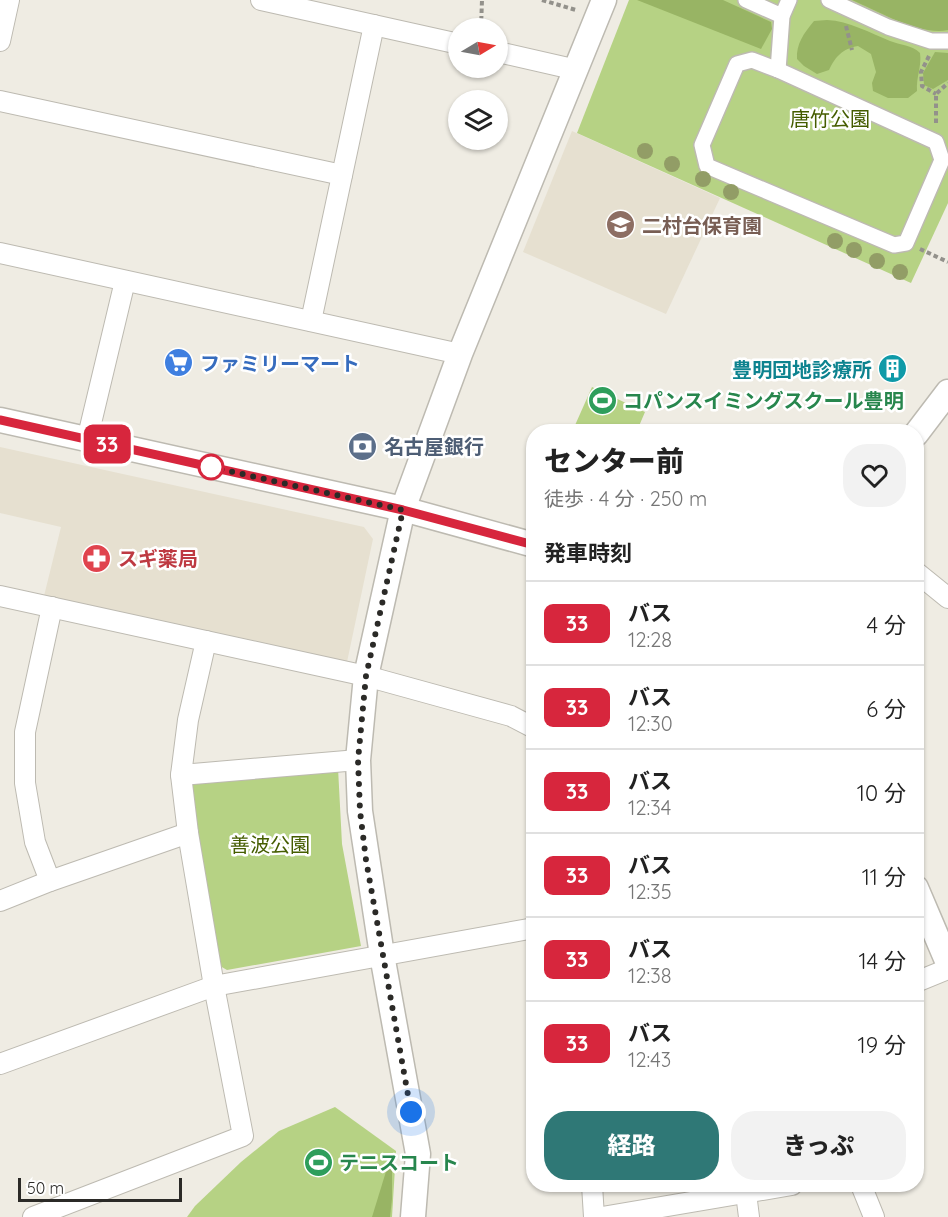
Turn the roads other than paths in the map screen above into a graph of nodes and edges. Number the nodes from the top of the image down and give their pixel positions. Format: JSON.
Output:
{"nodes":[{"id":1,"x":9,"y":0,"type":"edge"},
{"id":2,"x":261,"y":0,"type":"edge"},
{"id":3,"x":604,"y":0,"type":"edge"},
{"id":4,"x":746,"y":0,"type":"edge"},
{"id":5,"x":789,"y":0,"type":"edge"},
{"id":6,"x":829,"y":0,"type":"edge"},
{"id":7,"x":783,"y":16,"type":"junction"},
{"id":8,"x":374,"y":25,"type":"junction"},
{"id":9,"x":0,"y":41,"type":"edge"},
{"id":10,"x":942,"y":41,"type":"edge"},
{"id":11,"x":448,"y":42,"type":"edge"},
{"id":12,"x":508,"y":54,"type":"edge"},
{"id":13,"x":577,"y":70,"type":"junction"},
{"id":14,"x":778,"y":70,"type":"junction"},
{"id":15,"x":0,"y":101,"type":"edge"},
{"id":16,"x":342,"y":175,"type":"junction"},
{"id":17,"x":0,"y":253,"type":"edge"},
{"id":18,"x":125,"y":281,"type":"junction"},
{"id":19,"x":311,"y":321,"type":"junction"},
{"id":20,"x":460,"y":354,"type":"junction"},
{"id":21,"x":948,"y":392,"type":"edge"},
{"id":22,"x":0,"y":420,"type":"edge"},
{"id":23,"x":924,"y":424,"type":"edge"},
{"id":24,"x":87,"y":440,"type":"junction"},
{"id":25,"x":403,"y":510,"type":"junction"},
{"id":26,"x":526,"y":543,"type":"edge"},
{"id":27,"x":924,"y":578,"type":"edge"},
{"id":28,"x":0,"y":596,"type":"edge"},
{"id":29,"x":948,"y":598,"type":"edge"},
{"id":30,"x":52,"y":608,"type":"junction"},
{"id":31,"x":206,"y":641,"type":"junction"},
{"id":32,"x":366,"y":676,"type":"junction"},
{"id":33,"x":526,"y":724,"type":"edge"},
{"id":34,"x":358,"y":760,"type":"junction"},
{"id":35,"x":181,"y":775,"type":"junction"},
{"id":36,"x":188,"y":833,"type":"junction"},
{"id":37,"x":50,"y":881,"type":"junction"},
{"id":38,"x":0,"y":901,"type":"edge"},
{"id":39,"x":924,"y":907,"type":"edge"},
{"id":40,"x":526,"y":929,"type":"edge"},
{"id":41,"x":382,"y":955,"type":"junction"},
{"id":42,"x":948,"y":963,"type":"edge"},
{"id":43,"x":948,"y":969,"type":"edge"},
{"id":44,"x":924,"y":979,"type":"edge"},
{"id":45,"x":214,"y":986,"type":"junction"},
{"id":46,"x":0,"y":1064,"type":"edge"},
{"id":47,"x":592,"y":1192,"type":"edge"},
{"id":48,"x":753,"y":1192,"type":"edge"},
{"id":49,"x":864,"y":1192,"type":"edge"},
{"id":50,"x":747,"y":1193,"type":"junction"},
{"id":51,"x":33,"y":1217,"type":"edge"},
{"id":52,"x":413,"y":1217,"type":"edge"},
{"id":53,"x":594,"y":1217,"type":"edge"},
{"id":54,"x":602,"y":1217,"type":"edge"},
{"id":55,"x":748,"y":1217,"type":"edge"},
{"id":56,"x":874,"y":1217,"type":"edge"}],
"edges":[{"from":1,"to":9,"type":"street"},
{"from":2,"to":8,"type":"street"},
{"from":3,"to":13,"type":"street"},
{"from":4,"to":7,"type":"street"},
{"from":5,"to":7,"type":"street"},
{"from":6,"to":10,"type":"street"},
{"from":7,"to":14,"type":"street"},
{"from":8,"to":11,"type":"street"},
{"from":8,"to":16,"type":"street"},
{"from":12,"to":13,"type":"street"},
{"from":13,"to":20,"type":"street"},
{"from":14,"to":14,"type":"street"},
{"from":15,"to":16,"type":"street"},
{"from":16,"to":19,"type":"street"},
{"from":17,"to":18,"type":"street"},
{"from":18,"to":19,"type":"street"},
{"from":18,"to":24,"type":"street"},
{"from":19,"to":20,"type":"street"},
{"from":20,"to":25,"type":"street"},
{"from":21,"to":23,"type":"street"},
{"from":22,"to":24,"type":"street"},
{"from":24,"to":25,"type":"street"},
{"from":25,"to":26,"type":"street"},
{"from":25,"to":32,"type":"street"},
{"from":27,"to":29,"type":"street"},
{"from":28,"to":30,"type":"street"},
{"from":30,"to":31,"type":"street"},
{"from":30,"to":37,"type":"street"},
{"from":31,"to":32,"type":"street"},
{"from":31,"to":35,"type":"street"},
{"from":32,"to":33,"type":"street"},
{"from":32,"to":34,"type":"street"},
{"from":34,"to":35,"type":"street"},
{"from":34,"to":41,"type":"street"},
{"from":35,"to":36,"type":"street"},
{"from":36,"to":37,"type":"street"},
{"from":36,"to":45,"type":"street"},
{"from":37,"to":38,"type":"street"},
{"from":39,"to":42,"type":"street"},
{"from":40,"to":41,"type":"street"},
{"from":41,"to":45,"type":"street"},
{"from":41,"to":52,"type":"street"},
{"from":43,"to":44,"type":"street"},
{"from":45,"to":46,"type":"street"},
{"from":45,"to":51,"type":"street"},
{"from":47,"to":53,"type":"street"},
{"from":48,"to":50,"type":"street"},
{"from":49,"to":56,"type":"street"},
{"from":50,"to":54,"type":"street"},
{"from":50,"to":55,"type":"street"}]}
